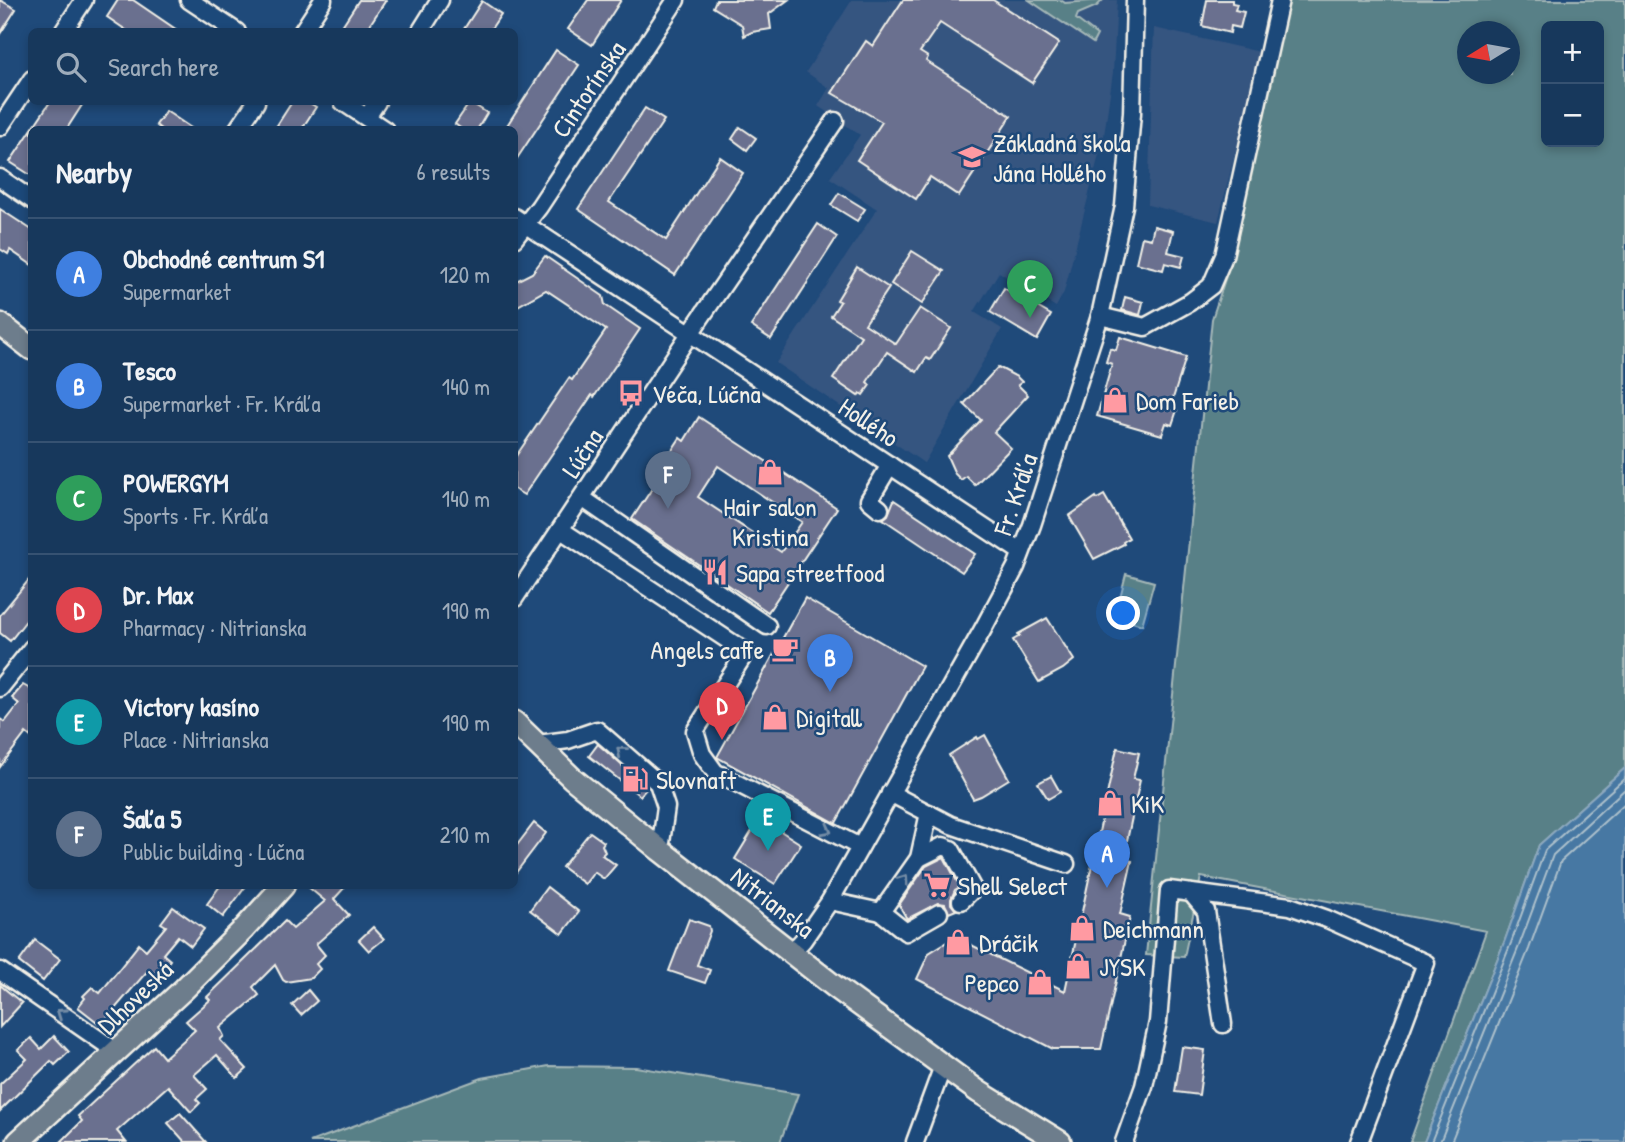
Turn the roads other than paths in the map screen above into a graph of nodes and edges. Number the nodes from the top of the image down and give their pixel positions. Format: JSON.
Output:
{"nodes":[{"id":1,"x":84,"y":0,"type":"edge"},
{"id":2,"x":189,"y":0,"type":"edge"},
{"id":3,"x":323,"y":0,"type":"edge"},
{"id":4,"x":440,"y":0,"type":"edge"},
{"id":5,"x":676,"y":0,"type":"edge"},
{"id":6,"x":1135,"y":0,"type":"edge"},
{"id":7,"x":1280,"y":0,"type":"edge"},
{"id":8,"x":66,"y":28,"type":"edge"},
{"id":9,"x":231,"y":28,"type":"edge"},
{"id":10,"x":305,"y":28,"type":"edge"},
{"id":11,"x":422,"y":28,"type":"edge"},
{"id":12,"x":28,"y":85,"type":"edge"},
{"id":13,"x":254,"y":105,"type":"edge"},
{"id":14,"x":348,"y":105,"type":"edge"},
{"id":15,"x":375,"y":105,"type":"edge"},
{"id":16,"x":367,"y":117,"type":"junction"},
{"id":17,"x":835,"y":121,"type":"dead end"},
{"id":18,"x":240,"y":126,"type":"edge"},
{"id":19,"x":379,"y":126,"type":"edge"},
{"id":20,"x":0,"y":127,"type":"edge"},
{"id":21,"x":0,"y":178,"type":"edge"},
{"id":22,"x":28,"y":197,"type":"edge"},
{"id":23,"x":520,"y":221,"type":"edge"},
{"id":24,"x":1100,"y":316,"type":"junction"},
{"id":25,"x":0,"y":324,"type":"edge"},
{"id":26,"x":691,"y":332,"type":"junction"},
{"id":27,"x":28,"y":346,"type":"edge"},
{"id":28,"x":890,"y":465,"type":"junction"},
{"id":29,"x":582,"y":498,"type":"junction"},
{"id":30,"x":880,"y":509,"type":"dead end"},
{"id":31,"x":561,"y":530,"type":"junction"},
{"id":32,"x":1021,"y":552,"type":"junction"},
{"id":33,"x":518,"y":593,"type":"edge"},
{"id":34,"x":767,"y":626,"type":"dead end"},
{"id":35,"x":28,"y":653,"type":"edge"},
{"id":36,"x":0,"y":688,"type":"edge"},
{"id":37,"x":518,"y":726,"type":"edge"},
{"id":38,"x":518,"y":744,"type":"edge"},
{"id":39,"x":538,"y":744,"type":"junction"},
{"id":40,"x":572,"y":778,"type":"junction"},
{"id":41,"x":890,"y":793,"type":"junction"},
{"id":42,"x":929,"y":813,"type":"junction"},
{"id":43,"x":860,"y":847,"type":"junction"},
{"id":44,"x":660,"y":850,"type":"junction"},
{"id":45,"x":919,"y":858,"type":"junction"},
{"id":46,"x":1066,"y":864,"type":"dead end"},
{"id":47,"x":280,"y":889,"type":"edge"},
{"id":48,"x":1191,"y":893,"type":"junction"},
{"id":49,"x":830,"y":901,"type":"junction"},
{"id":50,"x":961,"y":901,"type":"dead end"},
{"id":51,"x":881,"y":912,"type":"junction"},
{"id":52,"x":939,"y":913,"type":"dead end"},
{"id":53,"x":792,"y":952,"type":"junction"},
{"id":54,"x":0,"y":971,"type":"edge"},
{"id":55,"x":1223,"y":1024,"type":"dead end"},
{"id":56,"x":117,"y":1052,"type":"junction"},
{"id":57,"x":943,"y":1066,"type":"junction"},
{"id":58,"x":18,"y":1142,"type":"edge"},
{"id":59,"x":915,"y":1142,"type":"edge"},
{"id":60,"x":1060,"y":1142,"type":"edge"},
{"id":61,"x":1124,"y":1142,"type":"edge"},
{"id":62,"x":1359,"y":1142,"type":"edge"}],
"edges":[{"from":1,"to":8,"type":"street"},
{"from":2,"to":9,"type":"street"},
{"from":3,"to":10,"type":"street"},
{"from":4,"to":11,"type":"street"},
{"from":5,"to":23,"type":"street","name":"Cintorínska"},
{"from":6,"to":24,"type":"street","name":"Fr. Kráľa"},
{"from":7,"to":24,"type":"street"},
{"from":12,"to":20,"type":"street"},
{"from":13,"to":18,"type":"street"},
{"from":14,"to":16,"type":"street"},
{"from":15,"to":16,"type":"street"},
{"from":16,"to":19,"type":"street"},
{"from":17,"to":26,"type":"street"},
{"from":21,"to":22,"type":"street"},
{"from":23,"to":26,"type":"street","name":"Hollého"},
{"from":24,"to":32,"type":"street","name":"Fr. Kráľa"},
{"from":25,"to":27,"type":"main road"},
{"from":26,"to":28,"type":"street","name":"Hollého"},
{"from":26,"to":29,"type":"street","name":"Lúčna"},
{"from":28,"to":30,"type":"street"},
{"from":28,"to":32,"type":"street","name":"Hollého"},
{"from":29,"to":31,"type":"street","name":"Lúčna"},
{"from":29,"to":34,"type":"street"},
{"from":31,"to":33,"type":"street","name":"Lúčna"},
{"from":31,"to":43,"type":"street","one_way":true},
{"from":32,"to":41,"type":"street","name":"Fr. Kráľa"},
{"from":35,"to":36,"type":"street"},
{"from":37,"to":39,"type":"main road","name":"Nitrianska"},
{"from":38,"to":40,"type":"main road","name":"Nitrianska"},
{"from":39,"to":40,"type":"main road","name":"Nitrianska"},
{"from":44,"to":39,"type":"street","one_way":true},
{"from":40,"to":44,"type":"main road","name":"Nitrianska"},
{"from":41,"to":42,"type":"street"},
{"from":41,"to":43,"type":"street","name":"Fr. Kráľa"},
{"from":42,"to":45,"type":"street"},
{"from":42,"to":46,"type":"street"},
{"from":43,"to":49,"type":"street","name":"Fr. Kráľa"},
{"from":44,"to":53,"type":"main road","name":"Nitrianska"},
{"from":45,"to":50,"type":"street"},
{"from":51,"to":45,"type":"street","one_way":true},
{"from":47,"to":56,"type":"main road","name":"Dlhoveská"},
{"from":48,"to":55,"type":"street"},
{"from":48,"to":61,"type":"street"},
{"from":48,"to":62,"type":"street"},
{"from":49,"to":51,"type":"street"},
{"from":49,"to":53,"type":"street","name":"Fr. Kráľa"},
{"from":51,"to":52,"type":"street"},
{"from":53,"to":57,"type":"main road","name":"Nitrianska"},
{"from":56,"to":54,"type":"street","one_way":true},
{"from":56,"to":58,"type":"main road","name":"Dlhoveská"},
{"from":57,"to":59,"type":"street"},
{"from":57,"to":60,"type":"main road","name":"Nitrianska"}]}
